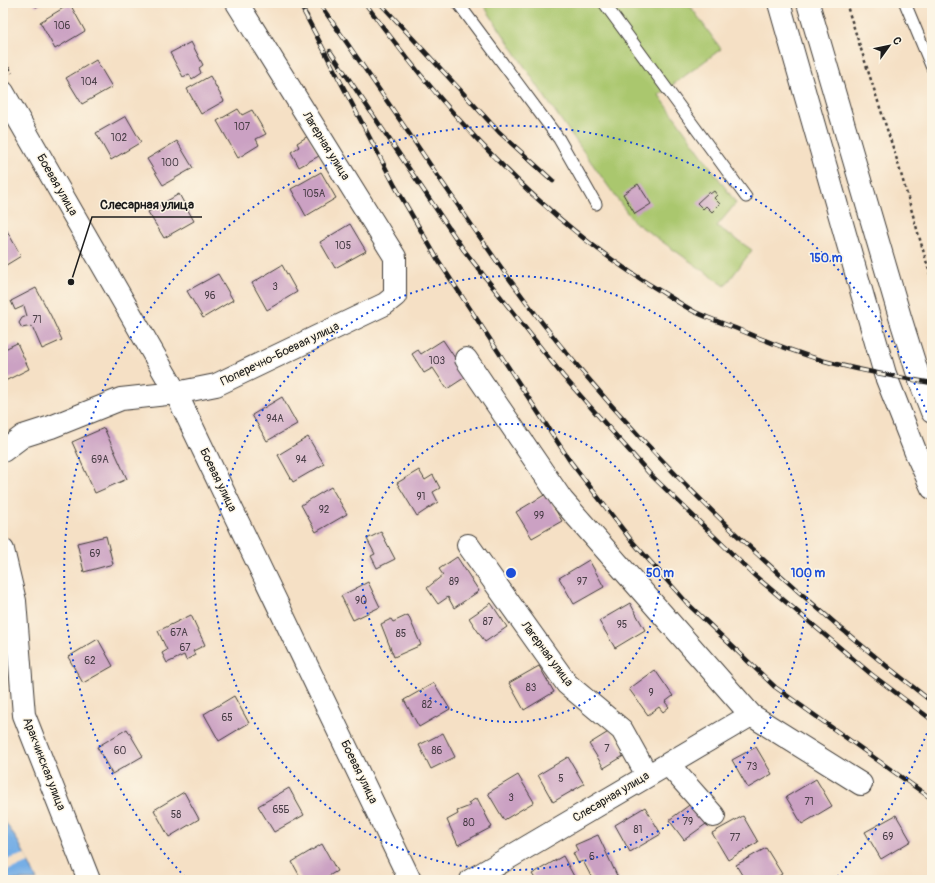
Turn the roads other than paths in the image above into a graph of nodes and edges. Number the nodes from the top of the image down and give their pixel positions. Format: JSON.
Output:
{"nodes":[{"id":1,"x":237,"y":3,"type":"edge"},
{"id":2,"x":458,"y":3,"type":"edge"},
{"id":3,"x":604,"y":3,"type":"edge"},
{"id":4,"x":779,"y":3,"type":"edge"},
{"id":5,"x":808,"y":3,"type":"edge"},
{"id":6,"x":904,"y":3,"type":"edge"},
{"id":7,"x":932,"y":68,"type":"edge"},
{"id":8,"x":3,"y":92,"type":"edge"},
{"id":9,"x":746,"y":197,"type":"dead end"},
{"id":10,"x":596,"y":204,"type":"dead end"},
{"id":11,"x":395,"y":296,"type":"joint"},
{"id":12,"x":466,"y":359,"type":"dead end"},
{"id":13,"x":176,"y":392,"type":"junction"},
{"id":14,"x":932,"y":412,"type":"edge"},
{"id":15,"x":3,"y":451,"type":"edge"},
{"id":16,"x":932,"y":488,"type":"edge"},
{"id":17,"x":468,"y":545,"type":"dead end"},
{"id":18,"x":3,"y":550,"type":"edge"},
{"id":19,"x":15,"y":601,"type":"junction"},
{"id":20,"x":3,"y":634,"type":"edge"},
{"id":21,"x":751,"y":715,"type":"junction"},
{"id":22,"x":668,"y":764,"type":"junction"},
{"id":23,"x":647,"y":775,"type":"junction"},
{"id":24,"x":862,"y":784,"type":"dead end"},
{"id":25,"x":714,"y":816,"type":"dead end"},
{"id":26,"x":89,"y":880,"type":"edge"},
{"id":27,"x":410,"y":880,"type":"edge"},
{"id":28,"x":471,"y":880,"type":"edge"}],
"edges":[{"from":1,"to":11,"type":"street","name":"Лагерная улица"},
{"from":2,"to":10,"type":"lane"},
{"from":3,"to":9,"type":"lane"},
{"from":4,"to":16,"type":"street"},
{"from":5,"to":14,"type":"street"},
{"from":6,"to":7,"type":"lane"},
{"from":8,"to":13,"type":"street","name":"Боевая улица"},
{"from":11,"to":13,"type":"street","name":"Поперечно-Боевая улица"},
{"from":12,"to":21,"type":"street"},
{"from":13,"to":15,"type":"street","name":"Поперечно-Боевая улица"},
{"from":13,"to":27,"type":"street","name":"Боевая улица"},
{"from":17,"to":23,"type":"street","name":"Лагерная улица"},
{"from":18,"to":19,"type":"street","name":"Аракчинская улица"},
{"from":19,"to":20,"type":"lane"},
{"from":19,"to":26,"type":"street","name":"Аракчинская улица"},
{"from":21,"to":22,"type":"street","name":"Слесарная улица"},
{"from":21,"to":24,"type":"street"},
{"from":22,"to":23,"type":"street","name":"Слесарная улица"},
{"from":22,"to":25,"type":"street"},
{"from":23,"to":28,"type":"street","name":"Слесарная улица"}]}
